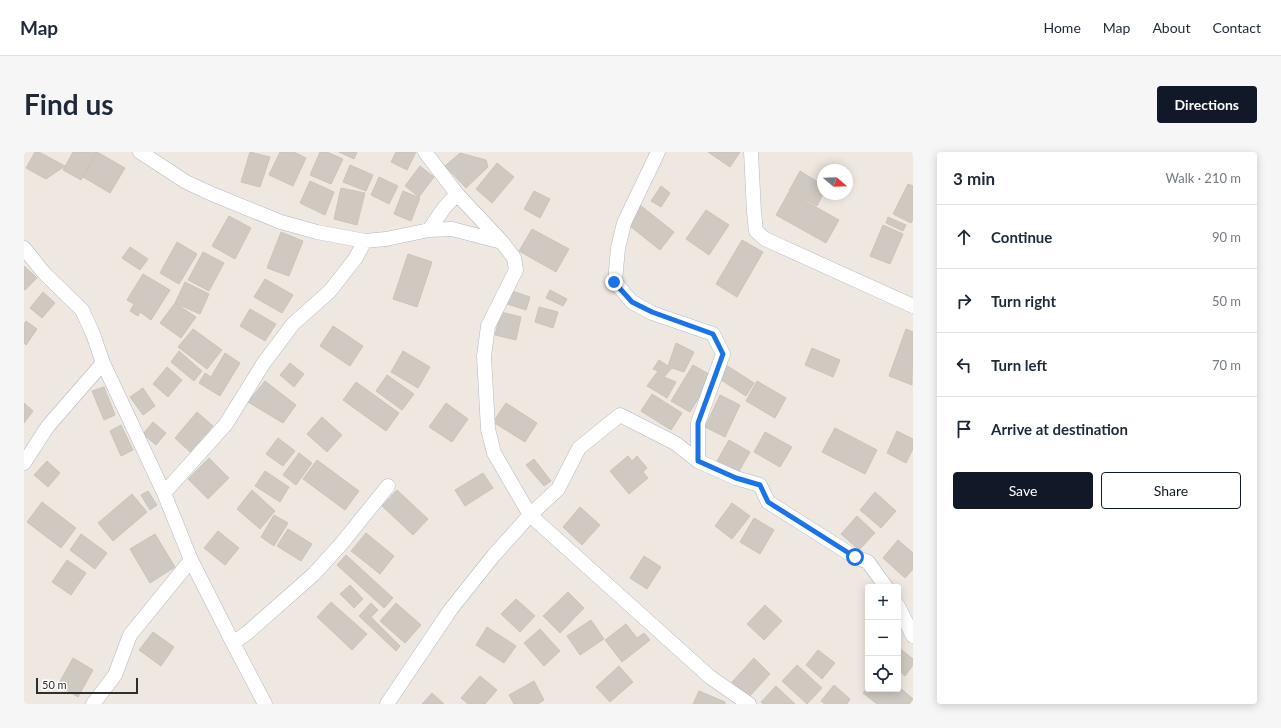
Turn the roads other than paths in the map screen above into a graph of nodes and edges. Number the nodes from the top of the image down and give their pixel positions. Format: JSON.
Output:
{"nodes":[{"id":1,"x":140,"y":152,"type":"edge"},
{"id":2,"x":425,"y":152,"type":"edge"},
{"id":3,"x":751,"y":152,"type":"edge"},
{"id":4,"x":653,"y":155,"type":"edge"},
{"id":5,"x":457,"y":194,"type":"junction"},
{"id":6,"x":429,"y":230,"type":"junction"},
{"id":7,"x":365,"y":241,"type":"junction"},
{"id":8,"x":502,"y":242,"type":"junction"},
{"id":9,"x":24,"y":248,"type":"edge"},
{"id":10,"x":913,"y":306,"type":"edge"},
{"id":11,"x":103,"y":363,"type":"junction"},
{"id":12,"x":698,"y":461,"type":"junction"},
{"id":13,"x":24,"y":463,"type":"edge"},
{"id":14,"x":388,"y":486,"type":"dead end"},
{"id":15,"x":164,"y":493,"type":"junction"},
{"id":16,"x":530,"y":514,"type":"junction"},
{"id":17,"x":191,"y":560,"type":"junction"},
{"id":18,"x":884,"y":584,"type":"edge"},
{"id":19,"x":901,"y":612,"type":"edge"},
{"id":20,"x":913,"y":636,"type":"edge"},
{"id":21,"x":233,"y":643,"type":"junction"},
{"id":22,"x":93,"y":704,"type":"edge"},
{"id":23,"x":265,"y":704,"type":"edge"},
{"id":24,"x":387,"y":704,"type":"edge"},
{"id":25,"x":749,"y":704,"type":"edge"}],
"edges":[{"from":1,"to":7,"type":"street"},
{"from":2,"to":5,"type":"street"},
{"from":3,"to":10,"type":"street"},
{"from":4,"to":12,"type":"street"},
{"from":5,"to":6,"type":"street"},
{"from":5,"to":8,"type":"street"},
{"from":6,"to":7,"type":"street"},
{"from":6,"to":8,"type":"street"},
{"from":7,"to":15,"type":"street"},
{"from":8,"to":16,"type":"street"},
{"from":9,"to":11,"type":"street"},
{"from":11,"to":13,"type":"street"},
{"from":11,"to":15,"type":"street"},
{"from":12,"to":16,"type":"street"},
{"from":12,"to":18,"type":"street"},
{"from":14,"to":21,"type":"street"},
{"from":15,"to":17,"type":"street"},
{"from":16,"to":24,"type":"street"},
{"from":16,"to":25,"type":"street"},
{"from":17,"to":21,"type":"street"},
{"from":17,"to":22,"type":"street"},
{"from":19,"to":20,"type":"street"},
{"from":21,"to":23,"type":"street"}]}
